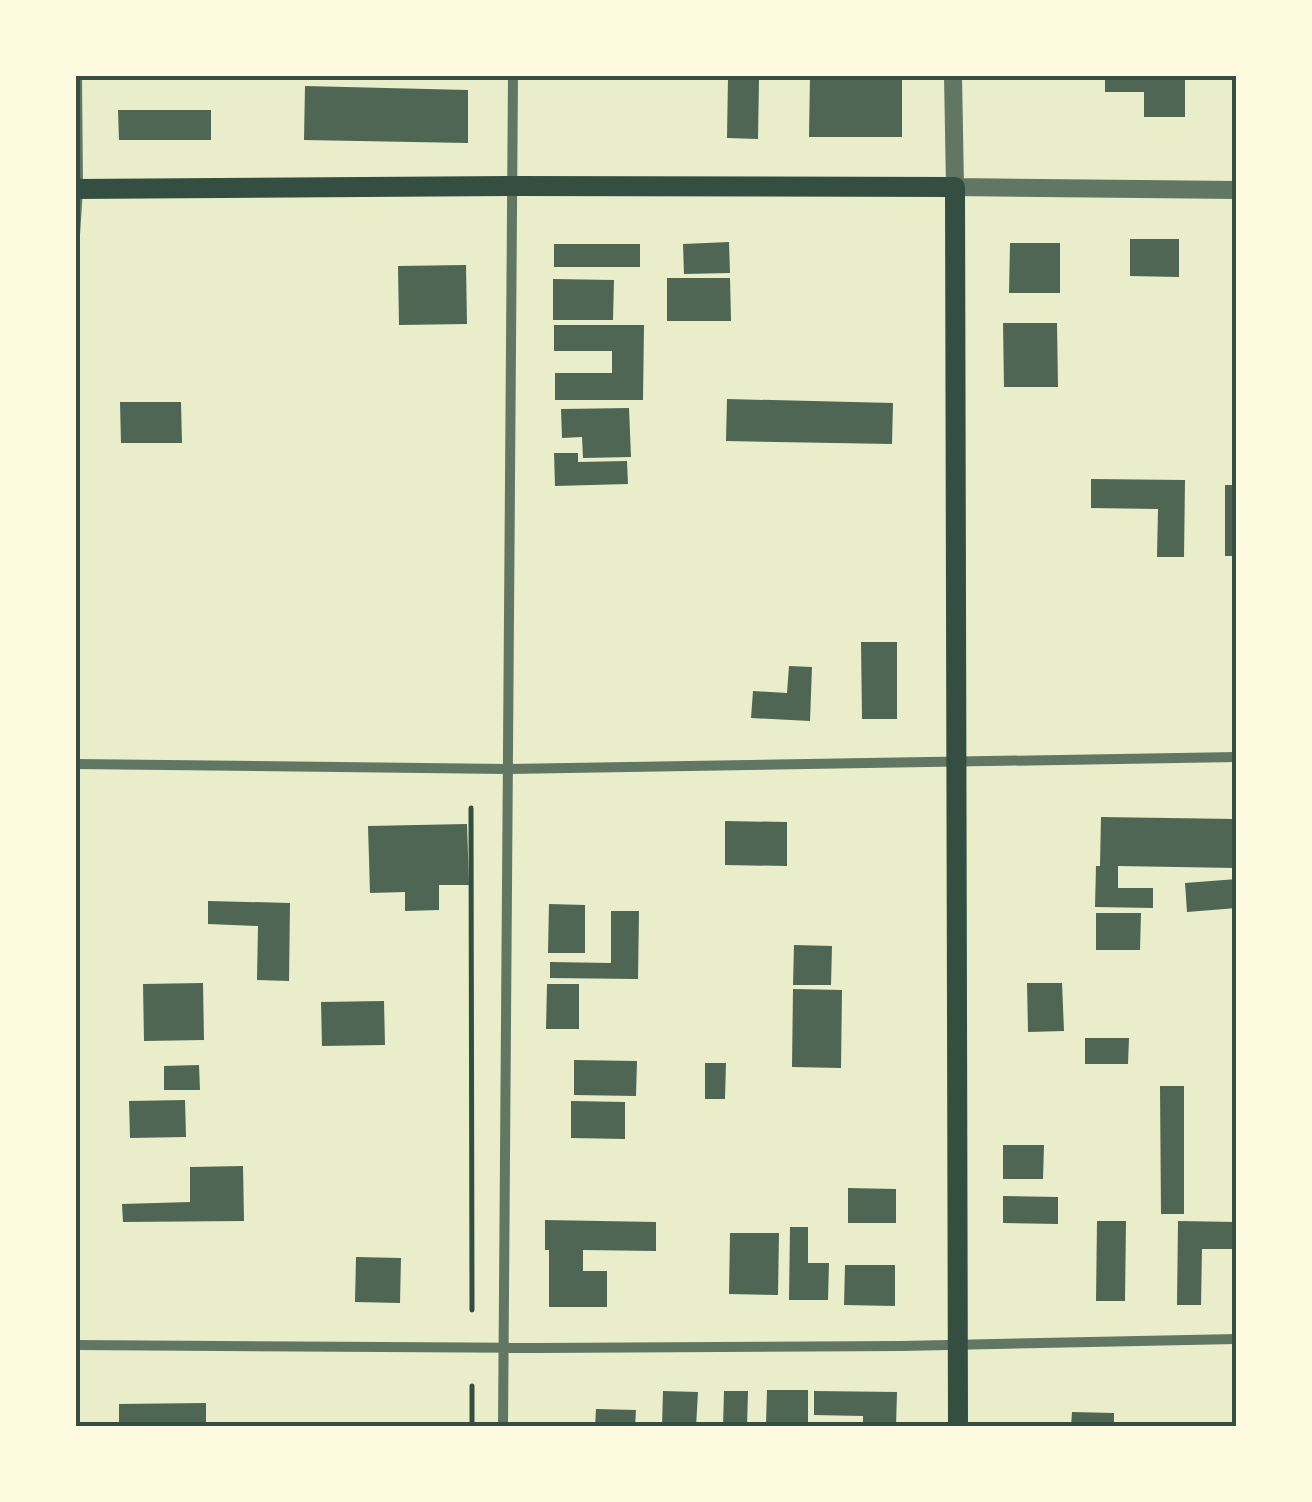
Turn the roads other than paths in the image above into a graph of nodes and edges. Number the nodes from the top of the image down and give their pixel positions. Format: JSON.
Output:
{"nodes":[{"id":1,"x":77,"y":75,"type":"edge"},
{"id":2,"x":513,"y":75,"type":"edge"},
{"id":3,"x":953,"y":75,"type":"edge"},
{"id":4,"x":514,"y":186,"type":"junction"},
{"id":5,"x":955,"y":187,"type":"junction"},
{"id":6,"x":76,"y":189,"type":"edge"},
{"id":7,"x":1237,"y":190,"type":"edge"},
{"id":8,"x":75,"y":235,"type":"edge"},
{"id":9,"x":1237,"y":757,"type":"edge"},
{"id":10,"x":957,"y":762,"type":"junction"},
{"id":11,"x":75,"y":764,"type":"edge"},
{"id":12,"x":507,"y":769,"type":"junction"},
{"id":13,"x":1237,"y":1339,"type":"edge"},
{"id":14,"x":957,"y":1343,"type":"junction"},
{"id":15,"x":75,"y":1345,"type":"edge"},
{"id":16,"x":503,"y":1348,"type":"junction"},
{"id":17,"x":503,"y":1427,"type":"edge"},
{"id":18,"x":958,"y":1427,"type":"edge"}],
"edges":[{"from":1,"to":6,"type":"street"},
{"from":2,"to":4,"type":"street"},
{"from":3,"to":5,"type":"street"},
{"from":4,"to":5,"type":"main road"},
{"from":4,"to":6,"type":"main road"},
{"from":4,"to":12,"type":"street"},
{"from":5,"to":7,"type":"street"},
{"from":5,"to":10,"type":"main road"},
{"from":6,"to":8,"type":"street"},
{"from":9,"to":10,"type":"street"},
{"from":10,"to":12,"type":"street"},
{"from":10,"to":14,"type":"main road"},
{"from":11,"to":12,"type":"street"},
{"from":12,"to":16,"type":"street"},
{"from":13,"to":14,"type":"street"},
{"from":14,"to":16,"type":"street"},
{"from":14,"to":18,"type":"main road"},
{"from":15,"to":16,"type":"street"},
{"from":16,"to":17,"type":"street"}]}
